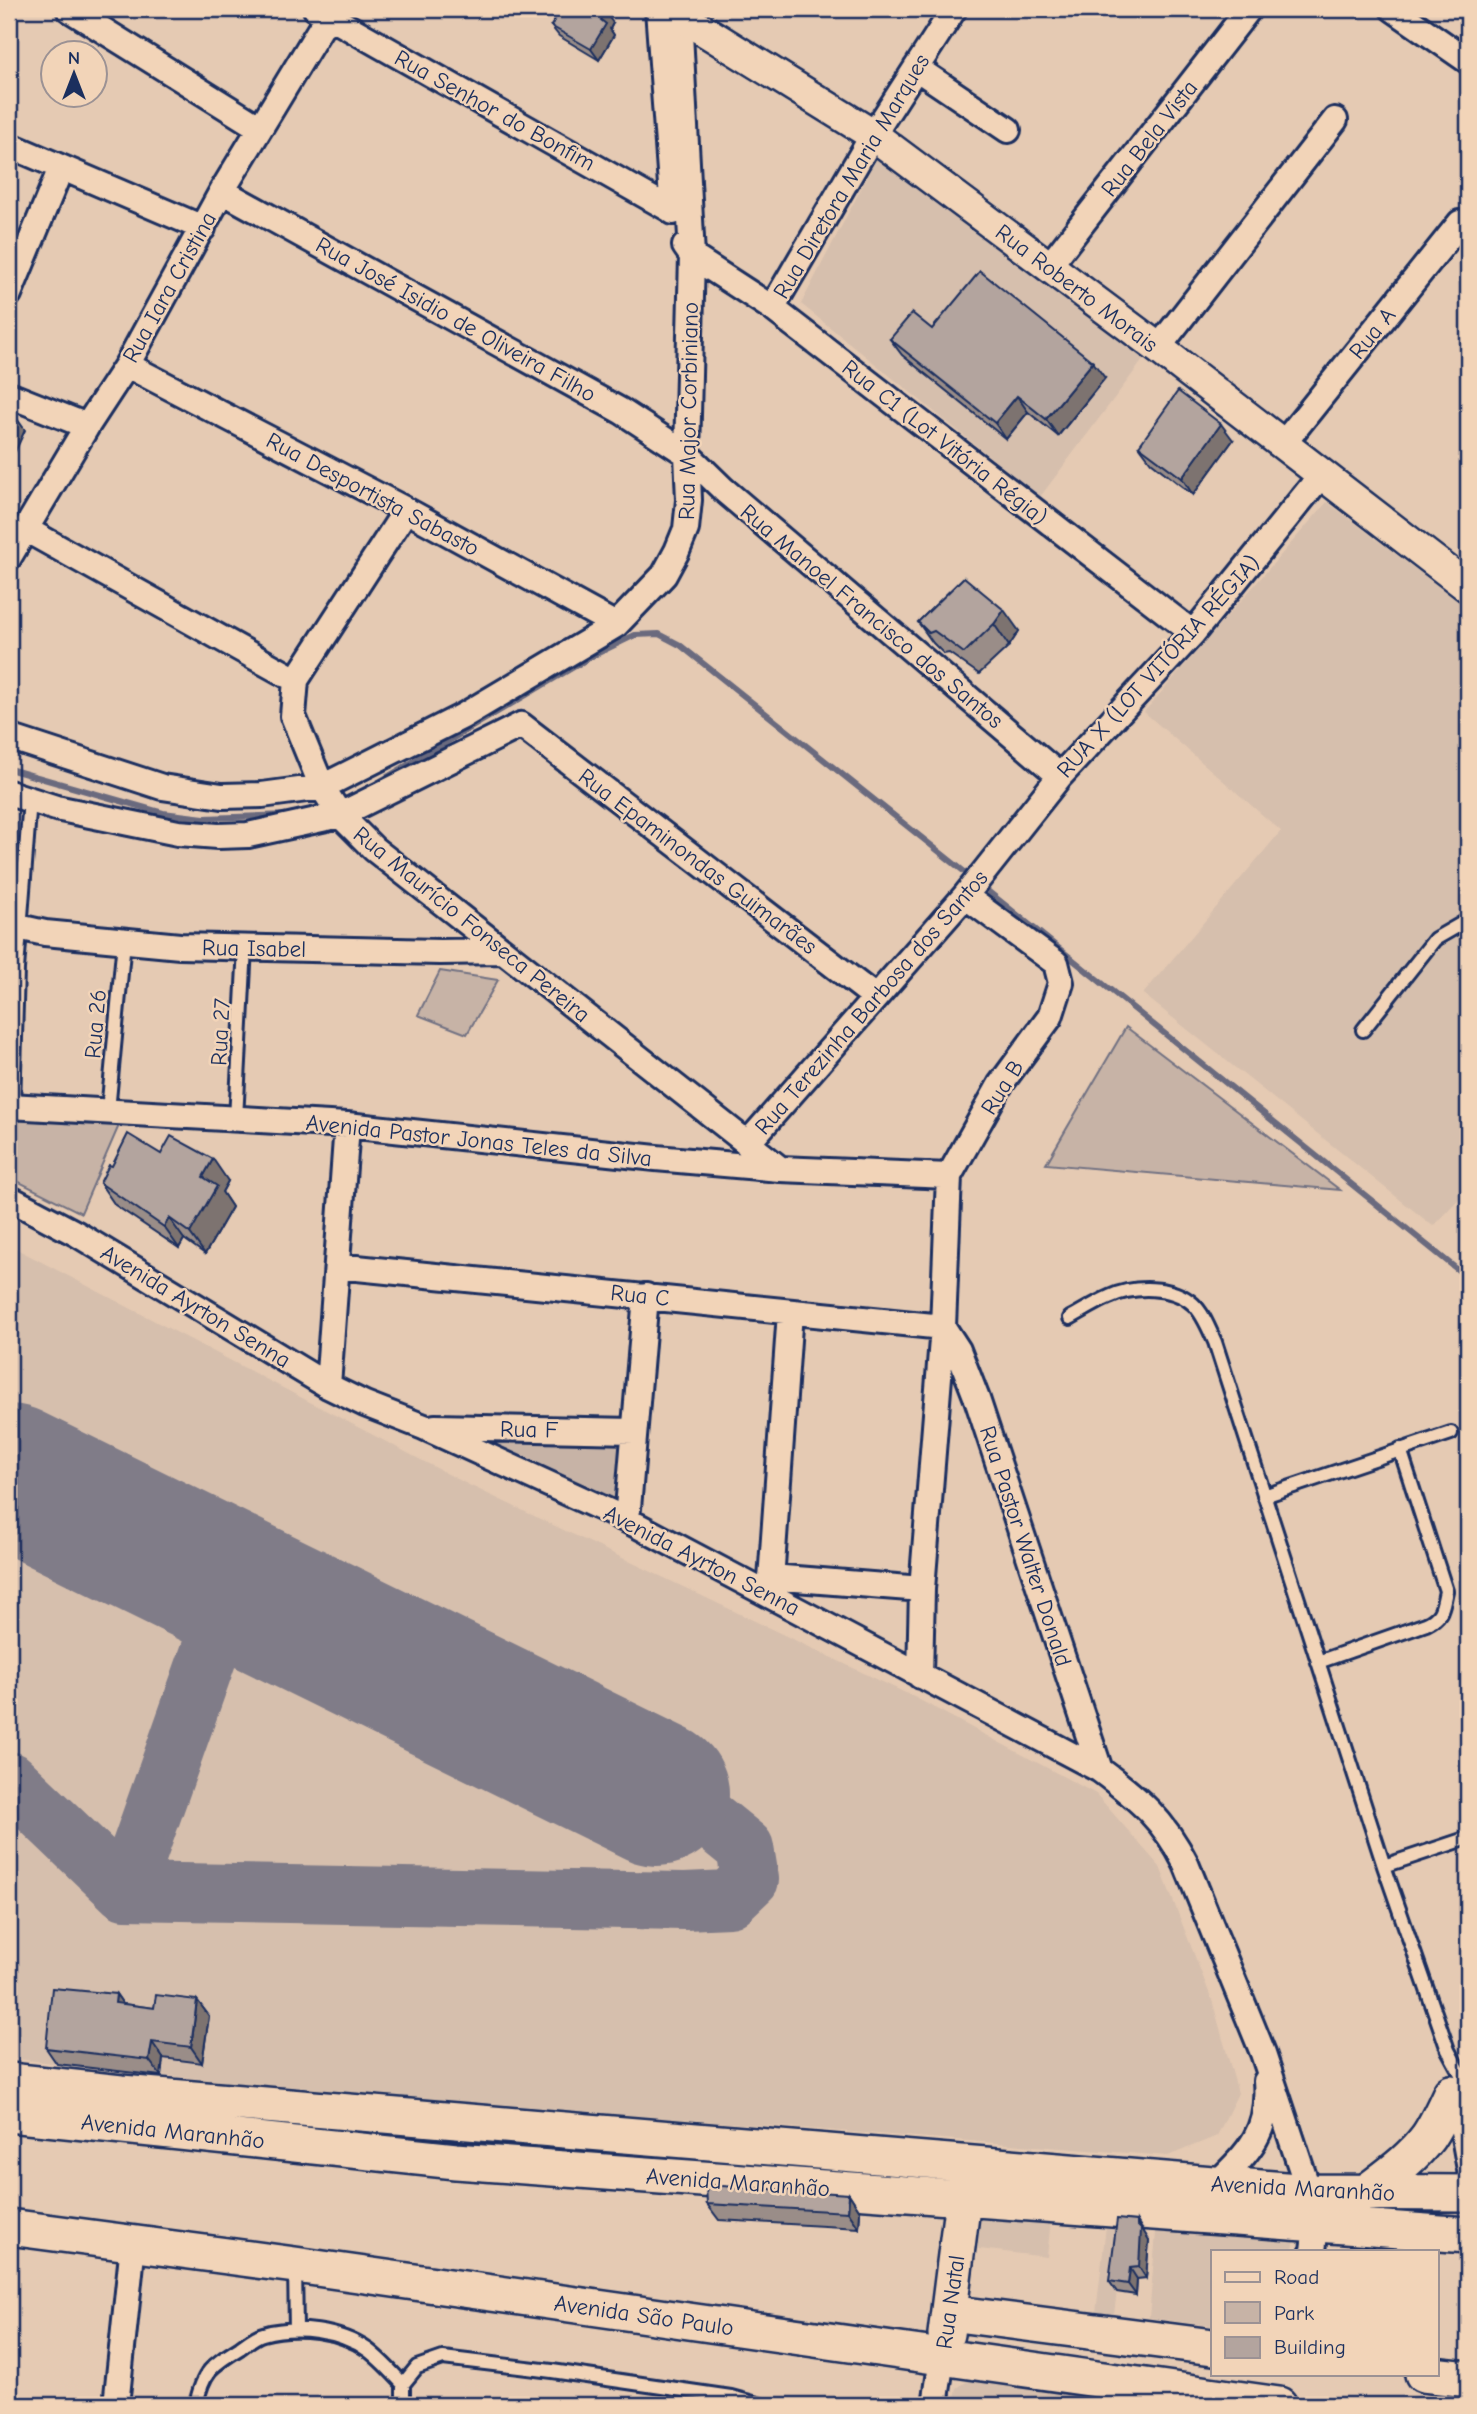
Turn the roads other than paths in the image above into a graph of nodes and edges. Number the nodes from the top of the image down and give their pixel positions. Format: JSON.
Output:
{"nodes":[{"id":1,"x":69,"y":9,"type":"edge"},
{"id":2,"x":954,"y":9,"type":"edge"},
{"id":3,"x":1250,"y":9,"type":"edge"},
{"id":4,"x":1393,"y":9,"type":"edge"},
{"id":5,"x":673,"y":10,"type":"edge"},
{"id":6,"x":322,"y":12,"type":"edge"},
{"id":7,"x":1468,"y":61,"type":"edge"},
{"id":8,"x":916,"y":68,"type":"junction"},
{"id":9,"x":1335,"y":120,"type":"dead end"},
{"id":10,"x":260,"y":128,"type":"junction"},
{"id":11,"x":1008,"y":130,"type":"dead end"},
{"id":12,"x":873,"y":135,"type":"junction"},
{"id":13,"x":9,"y":145,"type":"edge"},
{"id":14,"x":61,"y":168,"type":"junction"},
{"id":15,"x":222,"y":191,"type":"junction"},
{"id":16,"x":673,"y":211,"type":"junction"},
{"id":17,"x":1461,"y":223,"type":"dead end"},
{"id":18,"x":203,"y":228,"type":"junction"},
{"id":19,"x":692,"y":256,"type":"junction"},
{"id":20,"x":1049,"y":266,"type":"junction"},
{"id":21,"x":9,"y":294,"type":"edge"},
{"id":22,"x":772,"y":308,"type":"junction"},
{"id":23,"x":1158,"y":348,"type":"junction"},
{"id":24,"x":127,"y":365,"type":"junction"},
{"id":25,"x":9,"y":395,"type":"edge"},
{"id":26,"x":87,"y":426,"type":"junction"},
{"id":27,"x":1283,"y":444,"type":"junction"},
{"id":28,"x":687,"y":454,"type":"junction"},
{"id":29,"x":1322,"y":474,"type":"junction"},
{"id":30,"x":406,"y":510,"type":"junction"},
{"id":31,"x":25,"y":529,"type":"junction"},
{"id":32,"x":9,"y":557,"type":"edge"},
{"id":33,"x":1468,"y":587,"type":"edge"},
{"id":34,"x":616,"y":625,"type":"junction"},
{"id":35,"x":1193,"y":633,"type":"junction"},
{"id":36,"x":296,"y":680,"type":"junction"},
{"id":37,"x":9,"y":737,"type":"edge"},
{"id":38,"x":1060,"y":776,"type":"junction"},
{"id":39,"x":322,"y":787,"type":"junction"},
{"id":40,"x":19,"y":796,"type":"edge"},
{"id":41,"x":340,"y":815,"type":"junction"},
{"id":42,"x":995,"y":859,"type":"joint"},
{"id":43,"x":965,"y":895,"type":"junction"},
{"id":44,"x":1468,"y":920,"type":"edge"},
{"id":45,"x":14,"y":926,"type":"edge"},
{"id":46,"x":124,"y":941,"type":"junction"},
{"id":47,"x":245,"y":947,"type":"junction"},
{"id":48,"x":501,"y":951,"type":"junction"},
{"id":49,"x":13,"y":969,"type":"edge"},
{"id":50,"x":875,"y":997,"type":"junction"},
{"id":51,"x":1363,"y":1030,"type":"dead end"},
{"id":52,"x":11,"y":1106,"type":"edge"},
{"id":53,"x":108,"y":1111,"type":"junction"},
{"id":54,"x":236,"y":1119,"type":"junction"},
{"id":55,"x":347,"y":1125,"type":"junction"},
{"id":56,"x":747,"y":1144,"type":"junction"},
{"id":57,"x":780,"y":1169,"type":"junction"},
{"id":58,"x":949,"y":1176,"type":"junction"},
{"id":59,"x":9,"y":1198,"type":"edge"},
{"id":60,"x":337,"y":1266,"type":"junction"},
{"id":61,"x":646,"y":1296,"type":"junction"},
{"id":62,"x":790,"y":1312,"type":"junction"},
{"id":63,"x":1070,"y":1318,"type":"dead end"},
{"id":64,"x":943,"y":1327,"type":"junction"},
{"id":65,"x":328,"y":1386,"type":"junction"},
{"id":66,"x":424,"y":1427,"type":"junction"},
{"id":67,"x":634,"y":1431,"type":"junction"},
{"id":68,"x":1451,"y":1433,"type":"dead end"},
{"id":69,"x":1401,"y":1449,"type":"junction"},
{"id":70,"x":1264,"y":1496,"type":"junction"},
{"id":71,"x":627,"y":1520,"type":"junction"},
{"id":72,"x":771,"y":1586,"type":"junction"},
{"id":73,"x":922,"y":1588,"type":"junction"},
{"id":74,"x":1318,"y":1662,"type":"junction"},
{"id":75,"x":920,"y":1676,"type":"junction"},
{"id":76,"x":1100,"y":1770,"type":"junction"},
{"id":77,"x":1468,"y":1838,"type":"edge"},
{"id":78,"x":1384,"y":1866,"type":"junction"},
{"id":79,"x":1264,"y":2053,"type":"junction"},
{"id":80,"x":9,"y":2081,"type":"edge"},
{"id":81,"x":1460,"y":2090,"type":"edge"},
{"id":82,"x":9,"y":2114,"type":"edge"},
{"id":83,"x":518,"y":2126,"type":"junction"},
{"id":84,"x":516,"y":2166,"type":"junction"},
{"id":85,"x":1216,"y":2184,"type":"junction"},
{"id":86,"x":1308,"y":2192,"type":"junction"},
{"id":87,"x":1365,"y":2193,"type":"junction"},
{"id":88,"x":1468,"y":2195,"type":"edge"},
{"id":89,"x":963,"y":2199,"type":"junction"},
{"id":90,"x":9,"y":2227,"type":"edge"},
{"id":91,"x":1468,"y":2235,"type":"edge"},
{"id":92,"x":1315,"y":2238,"type":"edge"},
{"id":93,"x":133,"y":2244,"type":"junction"},
{"id":94,"x":295,"y":2265,"type":"junction"},
{"id":95,"x":949,"y":2313,"type":"junction"},
{"id":96,"x":296,"y":2329,"type":"junction"},
{"id":97,"x":1211,"y":2347,"type":"edge"},
{"id":98,"x":942,"y":2358,"type":"junction"},
{"id":99,"x":1438,"y":2376,"type":"edge"},
{"id":100,"x":1468,"y":2379,"type":"edge"},
{"id":101,"x":403,"y":2384,"type":"junction"},
{"id":102,"x":116,"y":2405,"type":"edge"},
{"id":103,"x":196,"y":2405,"type":"edge"},
{"id":104,"x":403,"y":2405,"type":"edge"},
{"id":105,"x":761,"y":2405,"type":"edge"},
{"id":106,"x":935,"y":2405,"type":"edge"},
{"id":107,"x":1279,"y":2405,"type":"edge"}],
"edges":[{"from":1,"to":10,"type":"street"},
{"from":2,"to":8,"type":"street","name":"Rua Diretora Maria Marques"},
{"from":3,"to":20,"type":"street","name":"Rua Bela Vista"},
{"from":4,"to":7,"type":"street"},
{"from":5,"to":12,"type":"street","name":"Rua Roberto Morais"},
{"from":5,"to":16,"type":"street","name":"Rua Major Corbiniano"},
{"from":5,"to":19,"type":"street","name":"Rua Major Corbiniano"},
{"from":6,"to":10,"type":"street","name":"Rua Iara Cristina"},
{"from":6,"to":16,"type":"street","name":"Rua Senhor do Bonfim"},
{"from":8,"to":11,"type":"street"},
{"from":8,"to":12,"type":"street","name":"Rua Diretora Maria Marques"},
{"from":9,"to":23,"type":"street"},
{"from":10,"to":15,"type":"street","name":"Rua Iara Cristina"},
{"from":12,"to":20,"type":"street","name":"Rua Roberto Morais"},
{"from":12,"to":22,"type":"street","name":"Rua Diretora Maria Marques"},
{"from":13,"to":14,"type":"street"},
{"from":14,"to":18,"type":"street"},
{"from":14,"to":21,"type":"street"},
{"from":15,"to":18,"type":"street","name":"Rua Iara Cristina"},
{"from":15,"to":28,"type":"street","name":"Rua José Isidio de Oliveira Filho"},
{"from":16,"to":19,"type":"street","name":"Rua Major Corbiniano"},
{"from":17,"to":27,"type":"street","name":"Rua A"},
{"from":18,"to":24,"type":"street","name":"Rua Iara Cristina"},
{"from":19,"to":22,"type":"street","name":"Rua C1 (Lot Vitória Régia)"},
{"from":19,"to":28,"type":"street","name":"Rua Major Corbiniano"},
{"from":20,"to":23,"type":"street","name":"Rua Roberto Morais"},
{"from":22,"to":35,"type":"street","name":"Rua C1 (Lot Vitória Régia)"},
{"from":23,"to":27,"type":"street","name":"Rua Roberto Morais"},
{"from":24,"to":26,"type":"street","name":"Rua Iara Cristina"},
{"from":24,"to":30,"type":"street","name":"Rua Desportista Sabasto"},
{"from":25,"to":26,"type":"street"},
{"from":26,"to":31,"type":"street","name":"Rua Iara Cristina"},
{"from":27,"to":29,"type":"street","name":"Rua Roberto Morais"},
{"from":28,"to":34,"type":"street","name":"Rua Major Corbiniano"},
{"from":28,"to":38,"type":"street","name":"Rua Manoel Francisco dos Santos"},
{"from":29,"to":33,"type":"street","name":"Rua Roberto Morais"},
{"from":29,"to":35,"type":"street","name":"RUA X (LOT VITÓRIA RÉGIA)"},
{"from":30,"to":34,"type":"street","name":"Rua Desportista Sabasto"},
{"from":30,"to":36,"type":"street","name":"Rua Maurício Fonseca Pereira"},
{"from":31,"to":32,"type":"street","name":"Rua Iara Cristina"},
{"from":31,"to":36,"type":"street"},
{"from":34,"to":39,"type":"street","name":"Rua Major Corbiniano"},
{"from":35,"to":38,"type":"street","name":"RUA X (LOT VITÓRIA RÉGIA)"},
{"from":36,"to":39,"type":"street","name":"Rua Maurício Fonseca Pereira"},
{"from":37,"to":39,"type":"street","name":"Rua Major Corbiniano"},
{"from":38,"to":42,"type":"street","name":"RUA X (LOT VITÓRIA RÉGIA)"},
{"from":39,"to":41,"type":"street","name":"Rua Maurício Fonseca Pereira"},
{"from":40,"to":41,"type":"street"},
{"from":40,"to":45,"type":"lane"},
{"from":41,"to":48,"type":"street","name":"Rua Maurício Fonseca Pereira"},
{"from":41,"to":50,"type":"street","name":"Rua Epaminondas Guimarães"},
{"from":42,"to":43,"type":"street","name":"Rua Terezinha Barbosa dos Santos"},
{"from":43,"to":50,"type":"street","name":"Rua Terezinha Barbosa dos Santos"},
{"from":43,"to":58,"type":"street","name":"Rua B"},
{"from":44,"to":51,"type":"lane"},
{"from":45,"to":46,"type":"street","name":"Rua Isabel"},
{"from":45,"to":49,"type":"lane"},
{"from":46,"to":47,"type":"street","name":"Rua Isabel"},
{"from":46,"to":53,"type":"lane","name":"Rua 26"},
{"from":47,"to":48,"type":"street","name":"Rua Isabel"},
{"from":47,"to":54,"type":"lane","name":"Rua 27"},
{"from":48,"to":56,"type":"street","name":"Rua Maurício Fonseca Pereira"},
{"from":49,"to":52,"type":"lane"},
{"from":50,"to":56,"type":"street","name":"Rua Terezinha Barbosa dos Santos"},
{"from":52,"to":53,"type":"street","name":"Avenida Pastor Jonas Teles da Silva"},
{"from":53,"to":54,"type":"street","name":"Avenida Pastor Jonas Teles da Silva"},
{"from":54,"to":55,"type":"street","name":"Avenida Pastor Jonas Teles da Silva"},
{"from":55,"to":57,"type":"street","name":"Avenida Pastor Jonas Teles da Silva"},
{"from":55,"to":60,"type":"street"},
{"from":56,"to":57,"type":"street","name":"Rua Maurício Fonseca Pereira"},
{"from":57,"to":58,"type":"street","name":"Avenida Pastor Jonas Teles da Silva"},
{"from":58,"to":64,"type":"street","name":"Rua B"},
{"from":59,"to":65,"type":"street","name":"Avenida Ayrton Senna"},
{"from":60,"to":61,"type":"street","name":"Rua C"},
{"from":60,"to":65,"type":"street"},
{"from":61,"to":62,"type":"street","name":"Rua C"},
{"from":61,"to":67,"type":"street"},
{"from":62,"to":64,"type":"street","name":"Rua C"},
{"from":62,"to":72,"type":"street"},
{"from":63,"to":70,"type":"lane"},
{"from":64,"to":73,"type":"street","name":"Rua B"},
{"from":64,"to":76,"type":"street","name":"Rua Pastor Walter Donald"},
{"from":65,"to":66,"type":"street","name":"Avenida Ayrton Senna"},
{"from":66,"to":67,"type":"street","name":"Rua F"},
{"from":66,"to":71,"type":"street","name":"Avenida Ayrton Senna"},
{"from":67,"to":71,"type":"street"},
{"from":68,"to":69,"type":"lane"},
{"from":69,"to":70,"type":"lane"},
{"from":69,"to":74,"type":"lane"},
{"from":70,"to":74,"type":"lane"},
{"from":71,"to":72,"type":"street","name":"Avenida Ayrton Senna"},
{"from":72,"to":73,"type":"street"},
{"from":72,"to":75,"type":"street","name":"Avenida Ayrton Senna"},
{"from":73,"to":75,"type":"street","name":"Rua B"},
{"from":74,"to":78,"type":"lane"},
{"from":75,"to":76,"type":"street","name":"Avenida Ayrton Senna"},
{"from":76,"to":79,"type":"street","name":"Avenida Ayrton Senna"},
{"from":77,"to":78,"type":"lane"},
{"from":78,"to":81,"type":"lane"},
{"from":79,"to":85,"type":"street","name":"Avenida Ayrton Senna"},
{"from":79,"to":86,"type":"street","name":"Avenida Ayrton Senna"},
{"from":80,"to":83,"type":"main road","name":"Avenida Maranhão"},
{"from":81,"to":87,"type":"main road"},
{"from":81,"to":88,"type":"lane"},
{"from":82,"to":84,"type":"main road","name":"Avenida Maranhão"},
{"from":83,"to":84,"type":"main road"},
{"from":83,"to":85,"type":"main road","name":"Avenida Maranhão"},
{"from":84,"to":89,"type":"main road","name":"Avenida Maranhão"},
{"from":85,"to":86,"type":"main road","name":"Avenida Maranhão"},
{"from":86,"to":87,"type":"main road","name":"Avenida Maranhão"},
{"from":87,"to":88,"type":"main road","name":"Avenida Maranhão"},
{"from":89,"to":92,"type":"main road","name":"Avenida Maranhão"},
{"from":89,"to":95,"type":"main road","name":"Rua Natal"},
{"from":90,"to":93,"type":"main road","name":"Avenida São Paulo"},
{"from":91,"to":92,"type":"main road","name":"Avenida Maranhão"},
{"from":93,"to":94,"type":"main road","name":"Avenida São Paulo"},
{"from":93,"to":102,"type":"street"},
{"from":94,"to":96,"type":"lane"},
{"from":94,"to":98,"type":"main road","name":"Avenida São Paulo"},
{"from":95,"to":97,"type":"main road"},
{"from":95,"to":98,"type":"main road","name":"Rua Natal"},
{"from":96,"to":101,"type":"lane"},
{"from":96,"to":103,"type":"lane"},
{"from":98,"to":106,"type":"street","name":"Rua Natal"},
{"from":98,"to":107,"type":"main road","name":"Avenida São Paulo"},
{"from":99,"to":100,"type":"main road"},
{"from":101,"to":104,"type":"lane"},
{"from":101,"to":105,"type":"lane"}]}
